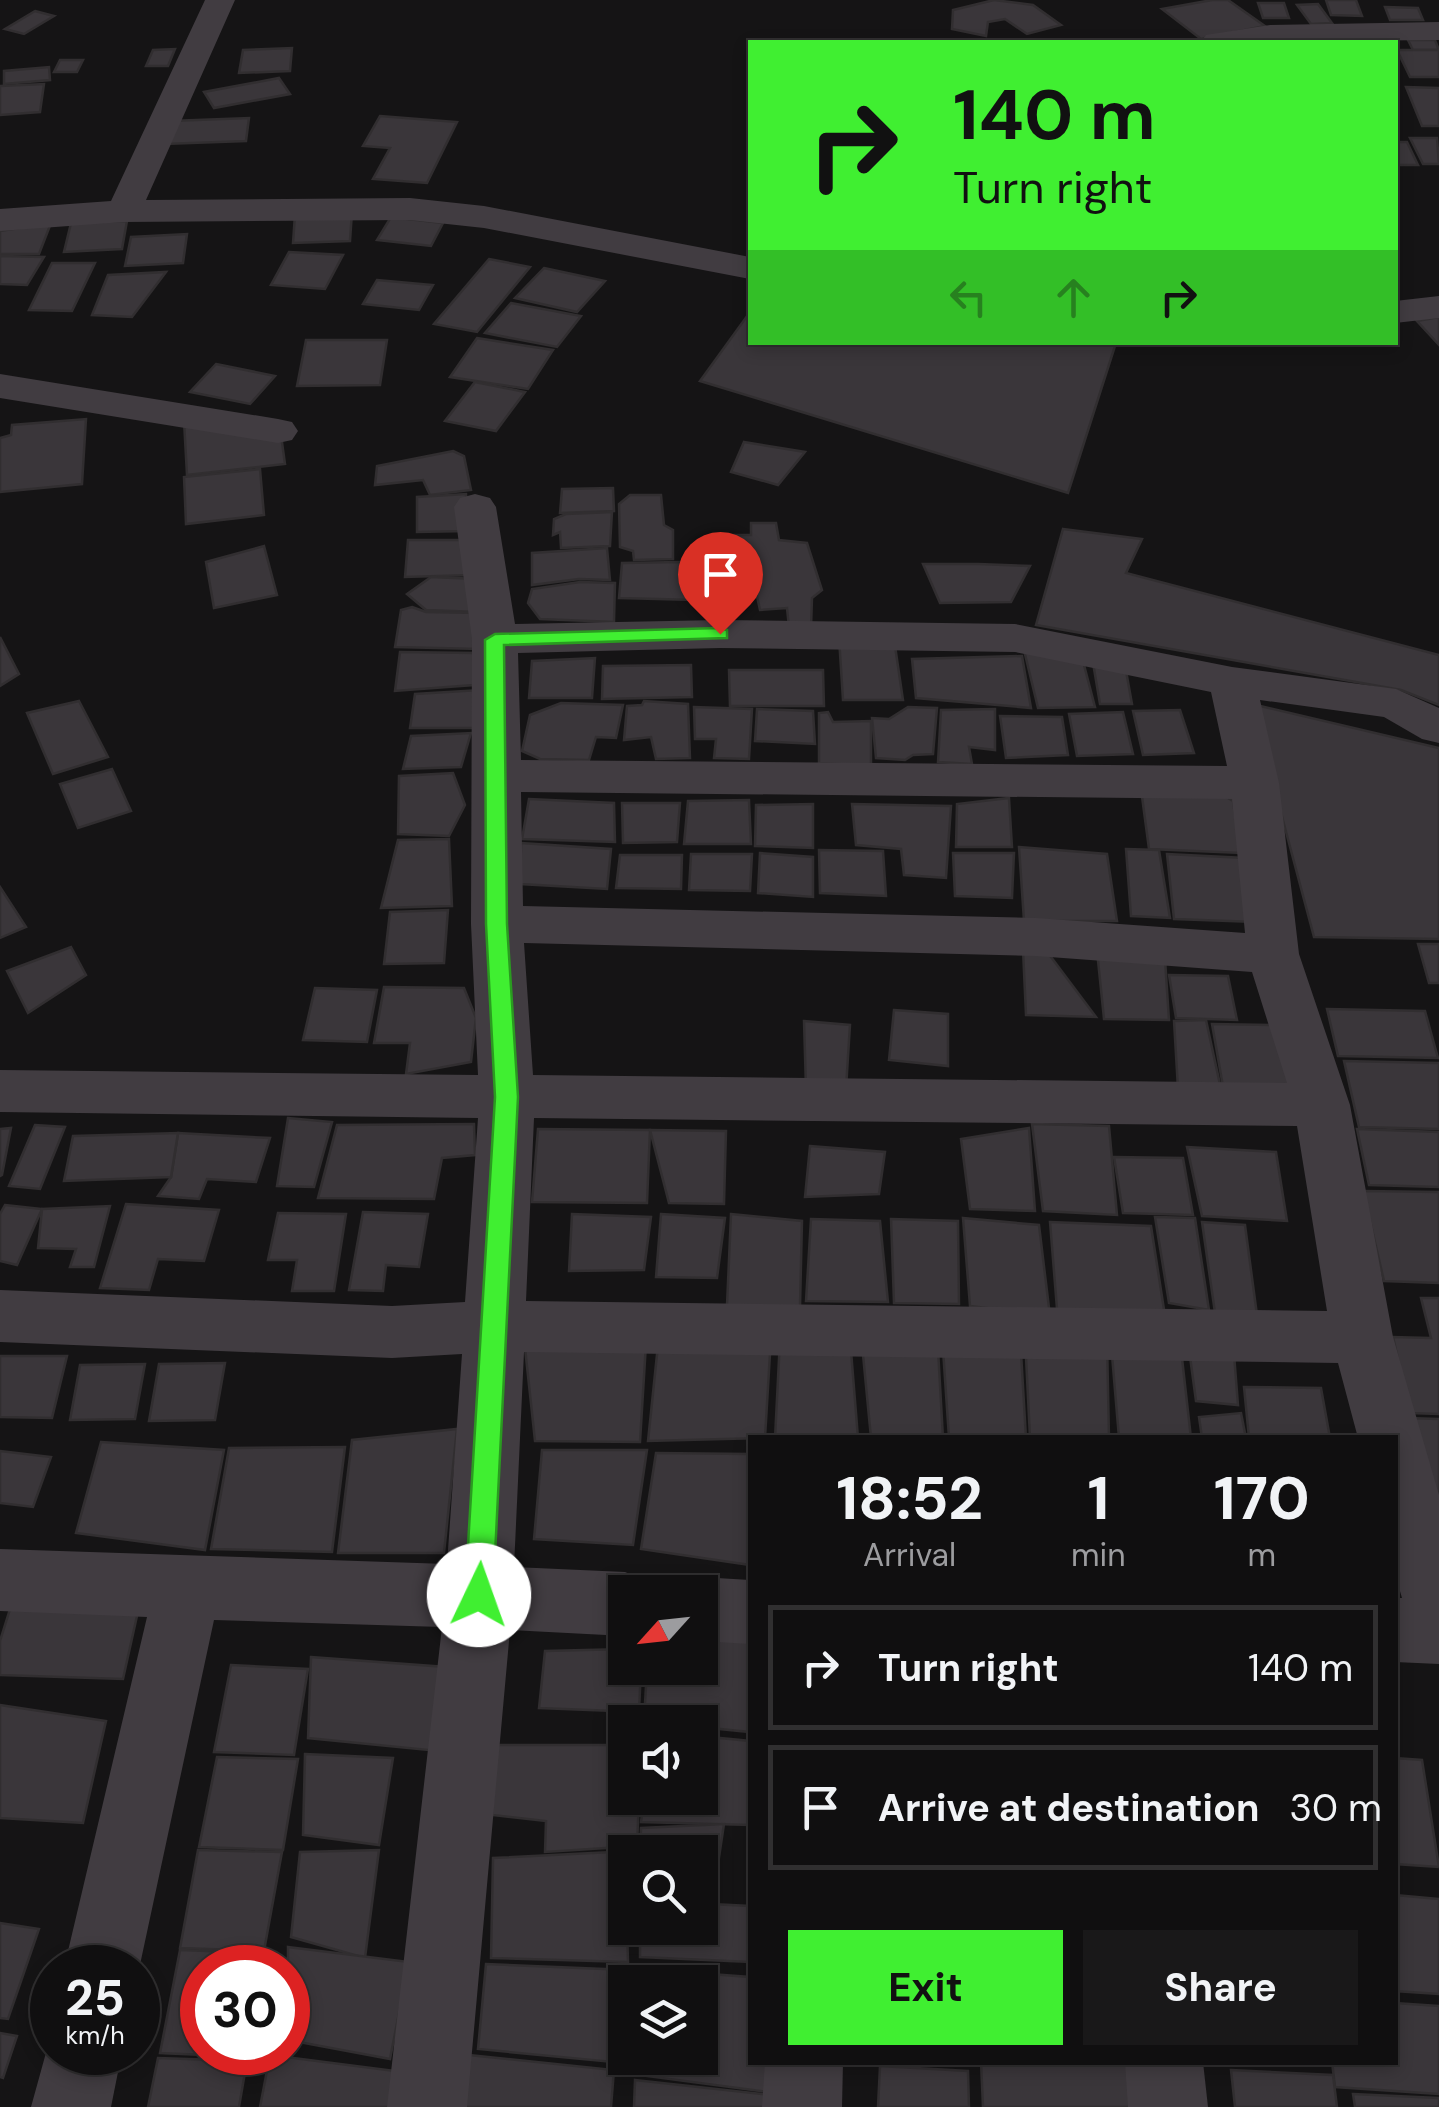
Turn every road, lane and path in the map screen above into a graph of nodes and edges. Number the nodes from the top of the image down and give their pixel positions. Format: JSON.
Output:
{"nodes":[{"id":1,"x":220,"y":0,"type":"edge"},
{"id":2,"x":1439,"y":31,"type":"edge"},
{"id":3,"x":1230,"y":40,"type":"edge"},
{"id":4,"x":124,"y":211,"type":"junction"},
{"id":5,"x":0,"y":220,"type":"edge"},
{"id":6,"x":748,"y":268,"type":"edge"},
{"id":7,"x":1439,"y":307,"type":"edge"},
{"id":8,"x":1398,"y":312,"type":"edge"},
{"id":9,"x":0,"y":386,"type":"edge"},
{"id":10,"x":278,"y":431,"type":"dead end"},
{"id":11,"x":475,"y":508,"type":"dead end"},
{"id":12,"x":495,"y":640,"type":"junction"},
{"id":13,"x":1232,"y":682,"type":"junction"},
{"id":14,"x":1439,"y":728,"type":"edge"},
{"id":15,"x":497,"y":776,"type":"junction"},
{"id":16,"x":1255,"y":783,"type":"junction"},
{"id":17,"x":497,"y":924,"type":"junction"},
{"id":18,"x":1273,"y":954,"type":"junction"},
{"id":19,"x":0,"y":1090,"type":"edge"},
{"id":20,"x":507,"y":1097,"type":"junction"},
{"id":21,"x":1322,"y":1104,"type":"junction"},
{"id":22,"x":0,"y":1316,"type":"edge"},
{"id":23,"x":494,"y":1326,"type":"junction"},
{"id":24,"x":1362,"y":1337,"type":"junction"},
{"id":25,"x":1389,"y":1435,"type":"edge"},
{"id":26,"x":1398,"y":1465,"type":"edge"},
{"id":27,"x":0,"y":1580,"type":"edge"},
{"id":28,"x":187,"y":1590,"type":"junction"},
{"id":29,"x":479,"y":1595,"type":"junction"},
{"id":30,"x":608,"y":1603,"type":"edge"},
{"id":31,"x":718,"y":1610,"type":"edge"},
{"id":32,"x":1439,"y":1611,"type":"edge"},
{"id":33,"x":748,"y":1612,"type":"edge"},
{"id":34,"x":1398,"y":1630,"type":"edge"},
{"id":35,"x":1439,"y":1632,"type":"edge"},
{"id":36,"x":107,"y":1945,"type":"edge"},
{"id":37,"x":804,"y":2065,"type":"edge"},
{"id":38,"x":1164,"y":2065,"type":"edge"},
{"id":39,"x":78,"y":2075,"type":"edge"},
{"id":40,"x":71,"y":2107,"type":"edge"},
{"id":41,"x":427,"y":2107,"type":"edge"},
{"id":42,"x":802,"y":2107,"type":"edge"},
{"id":43,"x":1168,"y":2107,"type":"edge"}],
"edges":[{"from":1,"to":4,"type":"street"},
{"from":2,"to":3,"type":"street"},
{"from":4,"to":5,"type":"street"},
{"from":4,"to":6,"type":"street"},
{"from":7,"to":8,"type":"street"},
{"from":9,"to":10,"type":"street"},
{"from":11,"to":12,"type":"street"},
{"from":12,"to":13,"type":"street"},
{"from":12,"to":15,"type":"street"},
{"from":13,"to":14,"type":"street"},
{"from":13,"to":16,"type":"street"},
{"from":15,"to":16,"type":"street"},
{"from":15,"to":17,"type":"street"},
{"from":16,"to":18,"type":"street"},
{"from":17,"to":18,"type":"street"},
{"from":17,"to":20,"type":"street"},
{"from":18,"to":21,"type":"street"},
{"from":19,"to":20,"type":"street"},
{"from":20,"to":21,"type":"street"},
{"from":20,"to":23,"type":"street"},
{"from":21,"to":24,"type":"street"},
{"from":22,"to":23,"type":"street"},
{"from":23,"to":24,"type":"street"},
{"from":23,"to":29,"type":"street"},
{"from":24,"to":25,"type":"street"},
{"from":26,"to":32,"type":"street"},
{"from":27,"to":28,"type":"street"},
{"from":28,"to":29,"type":"street"},
{"from":28,"to":36,"type":"street"},
{"from":29,"to":30,"type":"street"},
{"from":29,"to":41,"type":"street"},
{"from":31,"to":33,"type":"street"},
{"from":34,"to":35,"type":"street"},
{"from":37,"to":42,"type":"street"},
{"from":38,"to":43,"type":"street"},
{"from":39,"to":40,"type":"street"}]}
